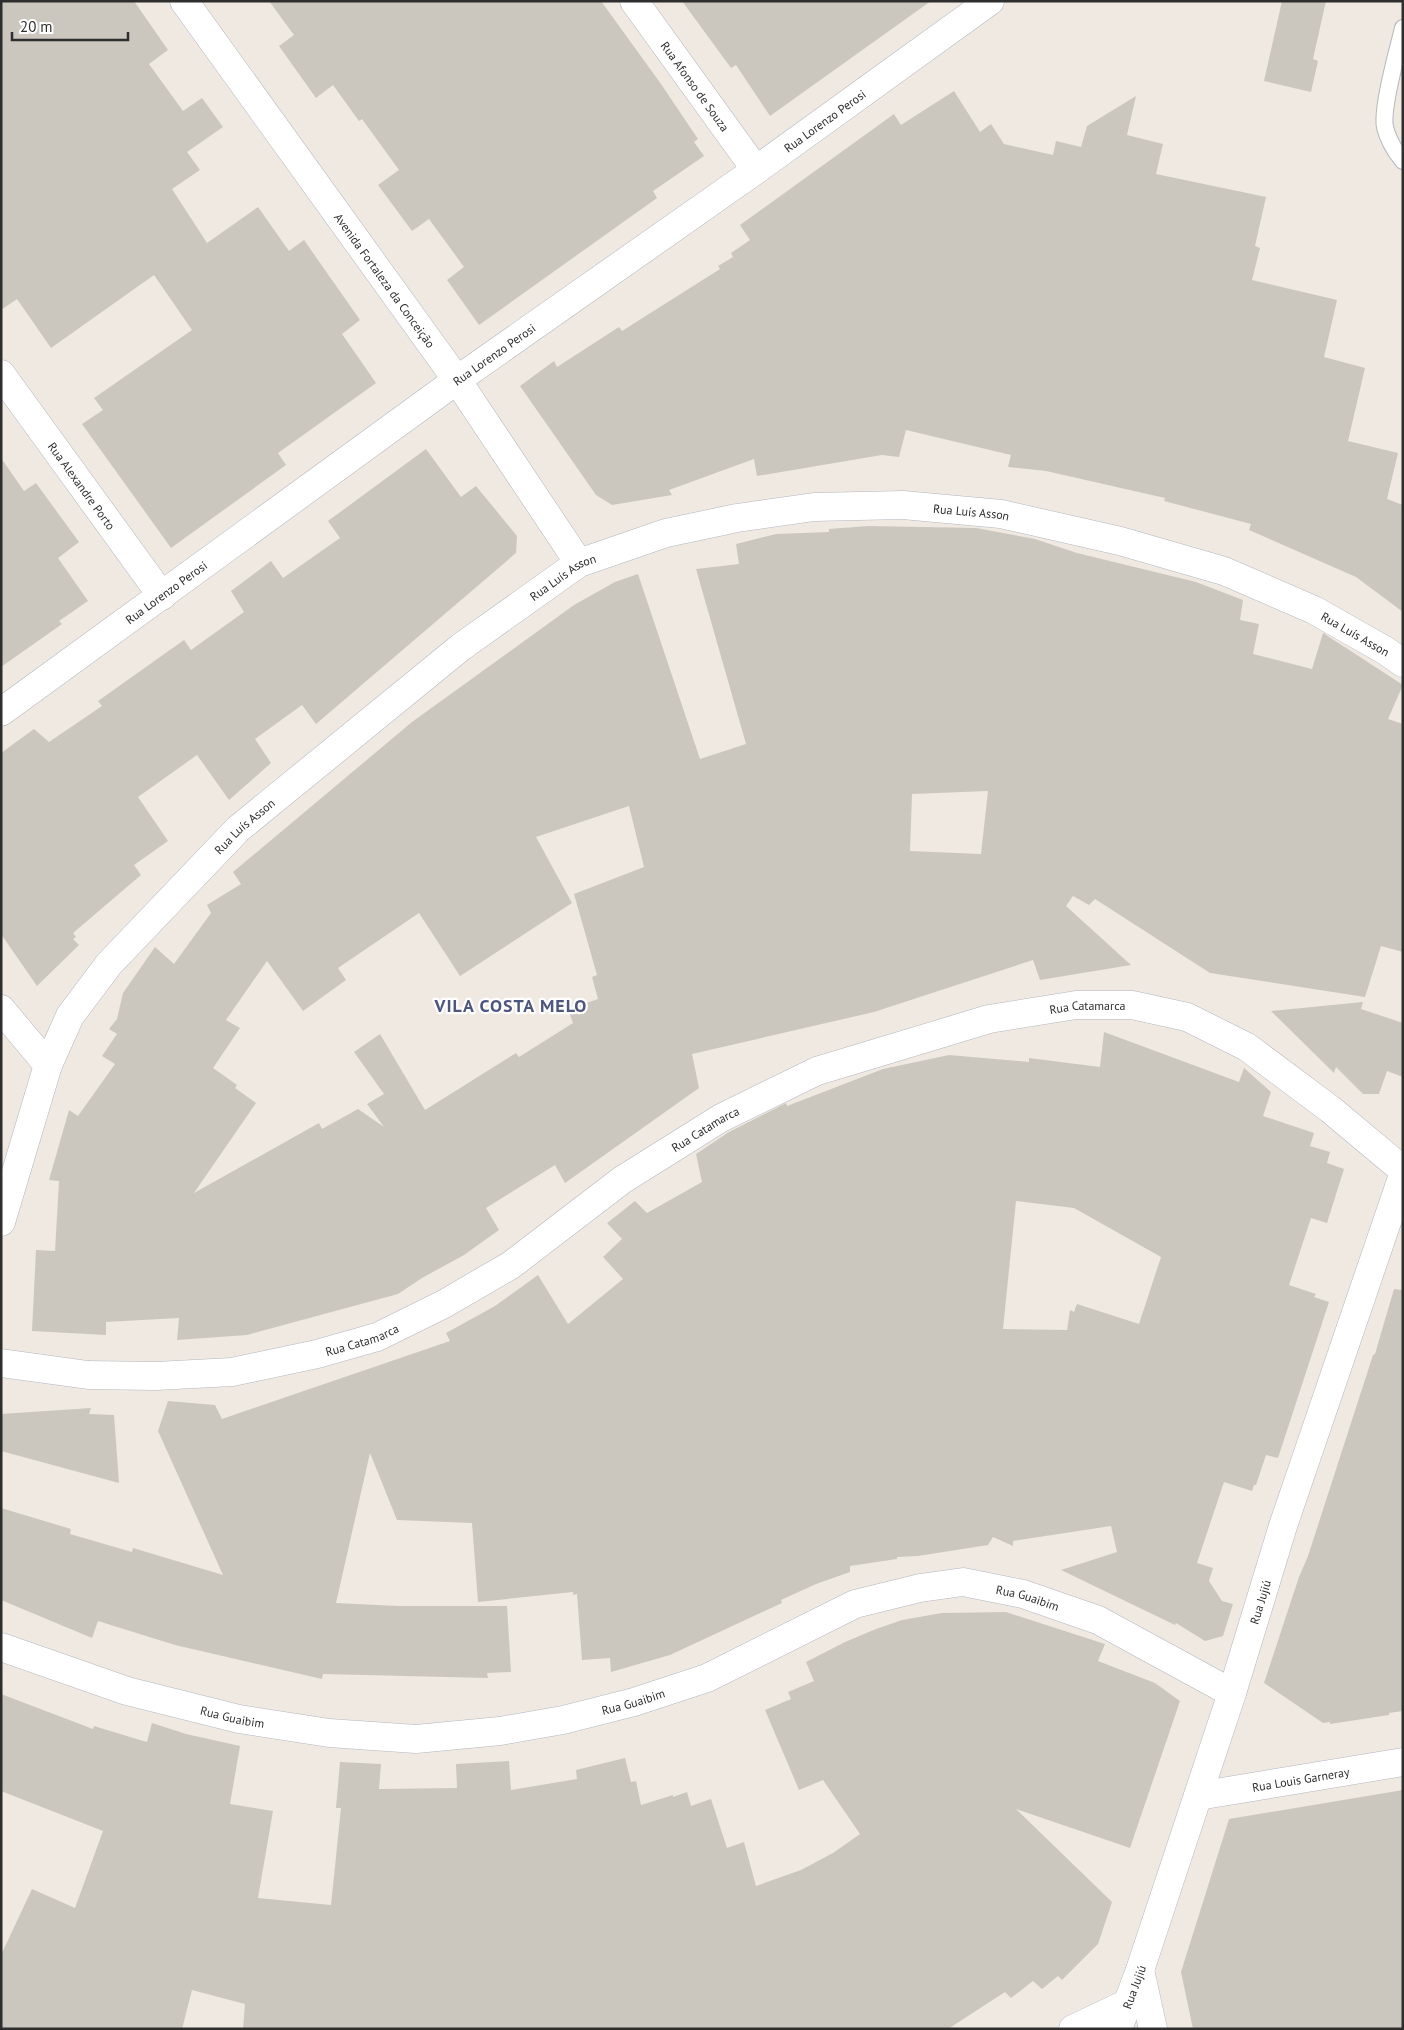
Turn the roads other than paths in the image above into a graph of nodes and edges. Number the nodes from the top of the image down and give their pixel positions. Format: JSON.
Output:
{"nodes":[{"id":1,"x":184,"y":1,"type":"edge"},
{"id":2,"x":634,"y":1,"type":"edge"},
{"id":3,"x":990,"y":1,"type":"edge"},
{"id":4,"x":1403,"y":28,"type":"edge"},
{"id":5,"x":1403,"y":161,"type":"edge"},
{"id":6,"x":756,"y":170,"type":"junction"},
{"id":7,"x":1,"y":374,"type":"edge"},
{"id":8,"x":458,"y":380,"type":"junction"},
{"id":9,"x":579,"y":564,"type":"junction"},
{"id":10,"x":162,"y":596,"type":"junction"},
{"id":11,"x":1403,"y":663,"type":"edge"},
{"id":12,"x":1,"y":712,"type":"edge"},
{"id":13,"x":1,"y":1009,"type":"edge"},
{"id":14,"x":48,"y":1065,"type":"junction"},
{"id":15,"x":1403,"y":1170,"type":"edge"},
{"id":16,"x":1403,"y":1175,"type":"edge"},
{"id":17,"x":7,"y":1184,"type":"edge"},
{"id":18,"x":1,"y":1222,"type":"edge"},
{"id":19,"x":1,"y":1363,"type":"edge"},
{"id":20,"x":1,"y":1647,"type":"edge"},
{"id":21,"x":1232,"y":1693,"type":"junction"},
{"id":22,"x":1403,"y":1762,"type":"edge"},
{"id":23,"x":1198,"y":1796,"type":"junction"},
{"id":24,"x":1140,"y":1970,"type":"junction"},
{"id":25,"x":1128,"y":2002,"type":"junction"},
{"id":26,"x":1073,"y":2029,"type":"edge"},
{"id":27,"x":1118,"y":2029,"type":"edge"},
{"id":28,"x":1153,"y":2029,"type":"edge"}],
"edges":[{"from":1,"to":8,"type":"street","name":"Avenida Fortaleza da Conceição"},
{"from":2,"to":6,"type":"street","name":"Rua Afonso de Souza"},
{"from":3,"to":6,"type":"street","name":"Rua Lorenzo Perosi"},
{"from":4,"to":5,"type":"lane"},
{"from":6,"to":8,"type":"street","name":"Rua Lorenzo Perosi"},
{"from":7,"to":10,"type":"street","name":"Rua Alexandre Porto"},
{"from":8,"to":9,"type":"street","name":"Avenida Fortaleza da Conceição"},
{"from":8,"to":10,"type":"street","name":"Rua Lorenzo Perosi"},
{"from":9,"to":11,"type":"street","name":"Rua Luís Asson"},
{"from":9,"to":14,"type":"street","name":"Rua Luís Asson"},
{"from":10,"to":12,"type":"street","name":"Rua Lorenzo Perosi"},
{"from":13,"to":14,"type":"street"},
{"from":14,"to":17,"type":"street","name":"Rua Luís Asson"},
{"from":15,"to":19,"type":"street","name":"Rua Catamarca"},
{"from":16,"to":21,"type":"street","name":"Rua Jujiú"},
{"from":17,"to":18,"type":"street","name":"Rua Luís Asson"},
{"from":20,"to":21,"type":"street","name":"Rua Guaibim"},
{"from":21,"to":23,"type":"street","name":"Rua Jujiú"},
{"from":22,"to":23,"type":"street","name":"Rua Louis Garneray"},
{"from":23,"to":24,"type":"street","name":"Rua Jujiú"},
{"from":24,"to":25,"type":"street","name":"Rua Jujiú"},
{"from":24,"to":28,"type":"street"},
{"from":25,"to":26,"type":"street"},
{"from":25,"to":27,"type":"street","name":"Rua Jujiú"}]}
